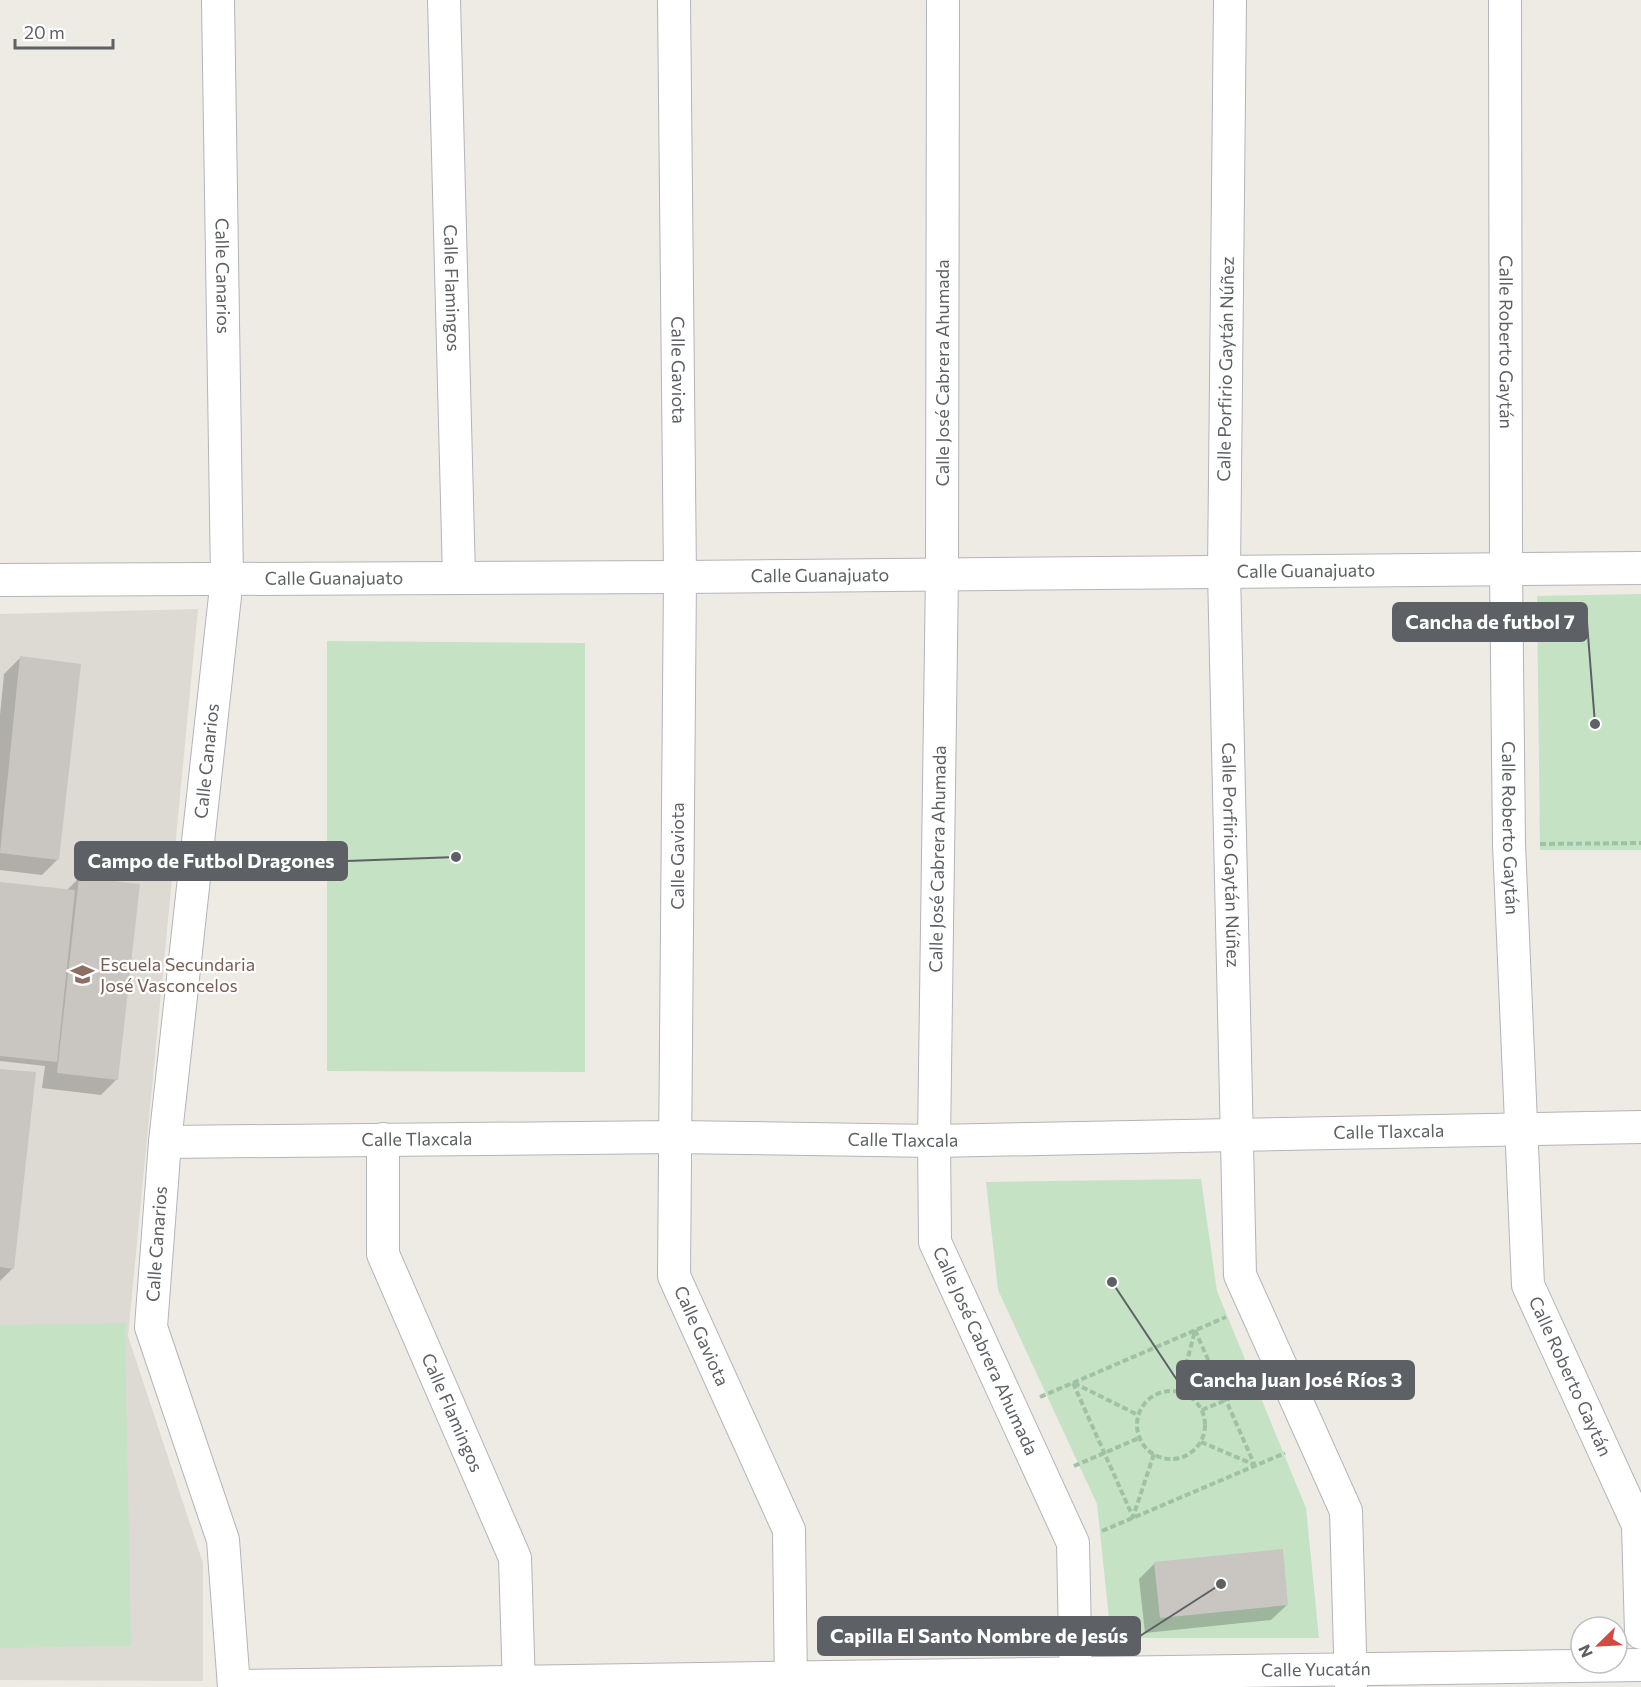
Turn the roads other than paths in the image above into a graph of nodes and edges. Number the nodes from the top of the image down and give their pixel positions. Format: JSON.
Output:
{"nodes":[{"id":1,"x":218,"y":0,"type":"edge"},
{"id":2,"x":444,"y":0,"type":"edge"},
{"id":3,"x":674,"y":0,"type":"edge"},
{"id":4,"x":943,"y":0,"type":"edge"},
{"id":5,"x":1230,"y":0,"type":"edge"},
{"id":6,"x":1505,"y":0,"type":"edge"},
{"id":7,"x":1641,"y":568,"type":"edge"},
{"id":8,"x":1506,"y":569,"type":"junction"},
{"id":9,"x":1224,"y":572,"type":"junction"},
{"id":10,"x":942,"y":573,"type":"junction"},
{"id":11,"x":459,"y":577,"type":"junction"},
{"id":12,"x":680,"y":577,"type":"junction"},
{"id":13,"x":227,"y":578,"type":"junction"},
{"id":14,"x":0,"y":580,"type":"edge"},
{"id":15,"x":1641,"y":1127,"type":"edge"},
{"id":16,"x":1520,"y":1130,"type":"junction"},
{"id":17,"x":1238,"y":1135,"type":"junction"},
{"id":18,"x":676,"y":1137,"type":"junction"},
{"id":19,"x":383,"y":1139,"type":"junction"},
{"id":20,"x":934,"y":1141,"type":"junction"},
{"id":21,"x":165,"y":1142,"type":"junction"},
{"id":22,"x":1641,"y":1633,"type":"edge"},
{"id":23,"x":1641,"y":1665,"type":"edge"},
{"id":24,"x":1350,"y":1678,"type":"edge"},
{"id":25,"x":1075,"y":1680,"type":"edge"},
{"id":26,"x":791,"y":1683,"type":"edge"},
{"id":27,"x":519,"y":1685,"type":"edge"},
{"id":28,"x":234,"y":1686,"type":"edge"}],
"edges":[{"from":1,"to":13,"type":"street","name":"Calle Canarios"},
{"from":2,"to":11,"type":"street","name":"Calle Flamingos"},
{"from":3,"to":12,"type":"street","name":"Calle Gaviota"},
{"from":4,"to":10,"type":"street","name":"Calle José Cabrera Ahumada"},
{"from":5,"to":9,"type":"street","name":"Calle Porfirio Gaytán Núñez"},
{"from":6,"to":8,"type":"street","name":"Calle Roberto Gaytán"},
{"from":7,"to":8,"type":"street","name":"Calle Guanajuato"},
{"from":8,"to":9,"type":"street","name":"Calle Guanajuato"},
{"from":8,"to":16,"type":"street","name":"Calle Roberto Gaytán"},
{"from":9,"to":10,"type":"street","name":"Calle Guanajuato"},
{"from":9,"to":17,"type":"street","name":"Calle Porfirio Gaytán Núñez"},
{"from":10,"to":12,"type":"street","name":"Calle Guanajuato"},
{"from":10,"to":20,"type":"street","name":"Calle José Cabrera Ahumada"},
{"from":11,"to":12,"type":"street","name":"Calle Guanajuato"},
{"from":11,"to":13,"type":"street","name":"Calle Guanajuato"},
{"from":12,"to":18,"type":"street","name":"Calle Gaviota"},
{"from":13,"to":14,"type":"street","name":"Calle Guanajuato"},
{"from":13,"to":21,"type":"street","name":"Calle Canarios"},
{"from":15,"to":16,"type":"street","name":"Calle Tlaxcala"},
{"from":16,"to":17,"type":"street","name":"Calle Tlaxcala"},
{"from":16,"to":22,"type":"street","name":"Calle Roberto Gaytán"},
{"from":17,"to":20,"type":"street","name":"Calle Tlaxcala"},
{"from":17,"to":24,"type":"street","name":"Calle Porfirio Gaytán Núñez"},
{"from":18,"to":19,"type":"street","name":"Calle Tlaxcala"},
{"from":18,"to":20,"type":"street","name":"Calle Tlaxcala"},
{"from":18,"to":26,"type":"street","name":"Calle Gaviota"},
{"from":19,"to":21,"type":"street","name":"Calle Tlaxcala"},
{"from":19,"to":27,"type":"street","name":"Calle Flamingos"},
{"from":20,"to":25,"type":"street","name":"Calle José Cabrera Ahumada"},
{"from":21,"to":28,"type":"street","name":"Calle Canarios"},
{"from":23,"to":24,"type":"street","name":"Calle Yucatán"},
{"from":24,"to":25,"type":"street","name":"Calle Yucatán"},
{"from":25,"to":26,"type":"street","name":"Calle Yucatán"},
{"from":26,"to":27,"type":"street","name":"Calle Yucatán"},
{"from":27,"to":28,"type":"street","name":"Calle Yucatán"}]}
